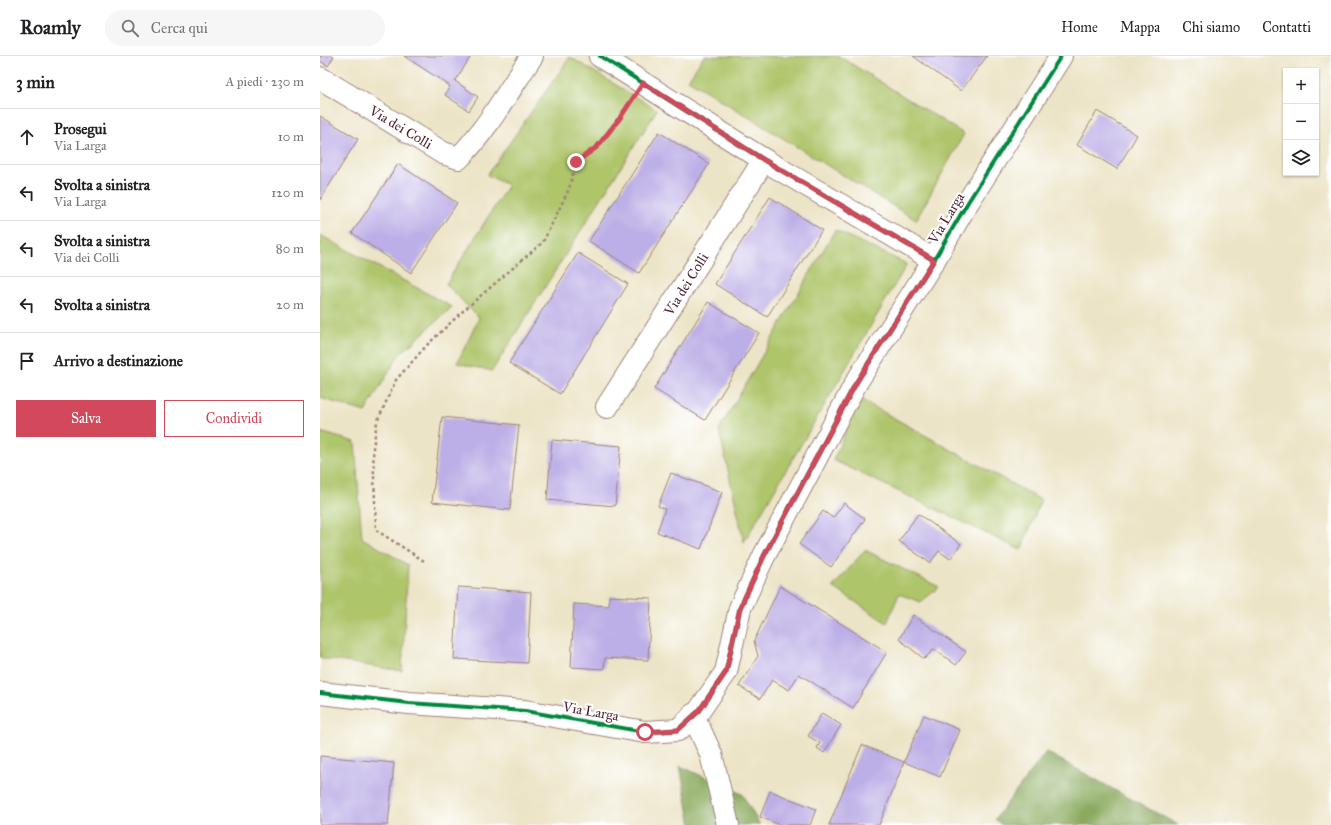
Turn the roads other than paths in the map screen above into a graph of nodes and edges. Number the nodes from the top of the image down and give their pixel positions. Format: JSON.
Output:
{"nodes":[{"id":1,"x":532,"y":56,"type":"edge"},
{"id":2,"x":600,"y":56,"type":"edge"},
{"id":3,"x":1061,"y":56,"type":"edge"},
{"id":4,"x":320,"y":78,"type":"edge"},
{"id":5,"x":764,"y":160,"type":"junction"},
{"id":6,"x":934,"y":260,"type":"junction"},
{"id":7,"x":607,"y":407,"type":"dead end"},
{"id":8,"x":320,"y":693,"type":"edge"},
{"id":9,"x":693,"y":715,"type":"junction"},
{"id":10,"x":728,"y":825,"type":"edge"}],
"edges":[{"from":1,"to":4,"type":"street","name":"Via dei Colli"},
{"from":2,"to":5,"type":"street"},
{"from":3,"to":6,"type":"street","name":"Via Larga"},
{"from":5,"to":6,"type":"street"},
{"from":5,"to":7,"type":"street","name":"Via dei Colli"},
{"from":6,"to":9,"type":"street","name":"Via Larga"},
{"from":8,"to":9,"type":"street","name":"Via Larga"},
{"from":9,"to":10,"type":"street"}]}
